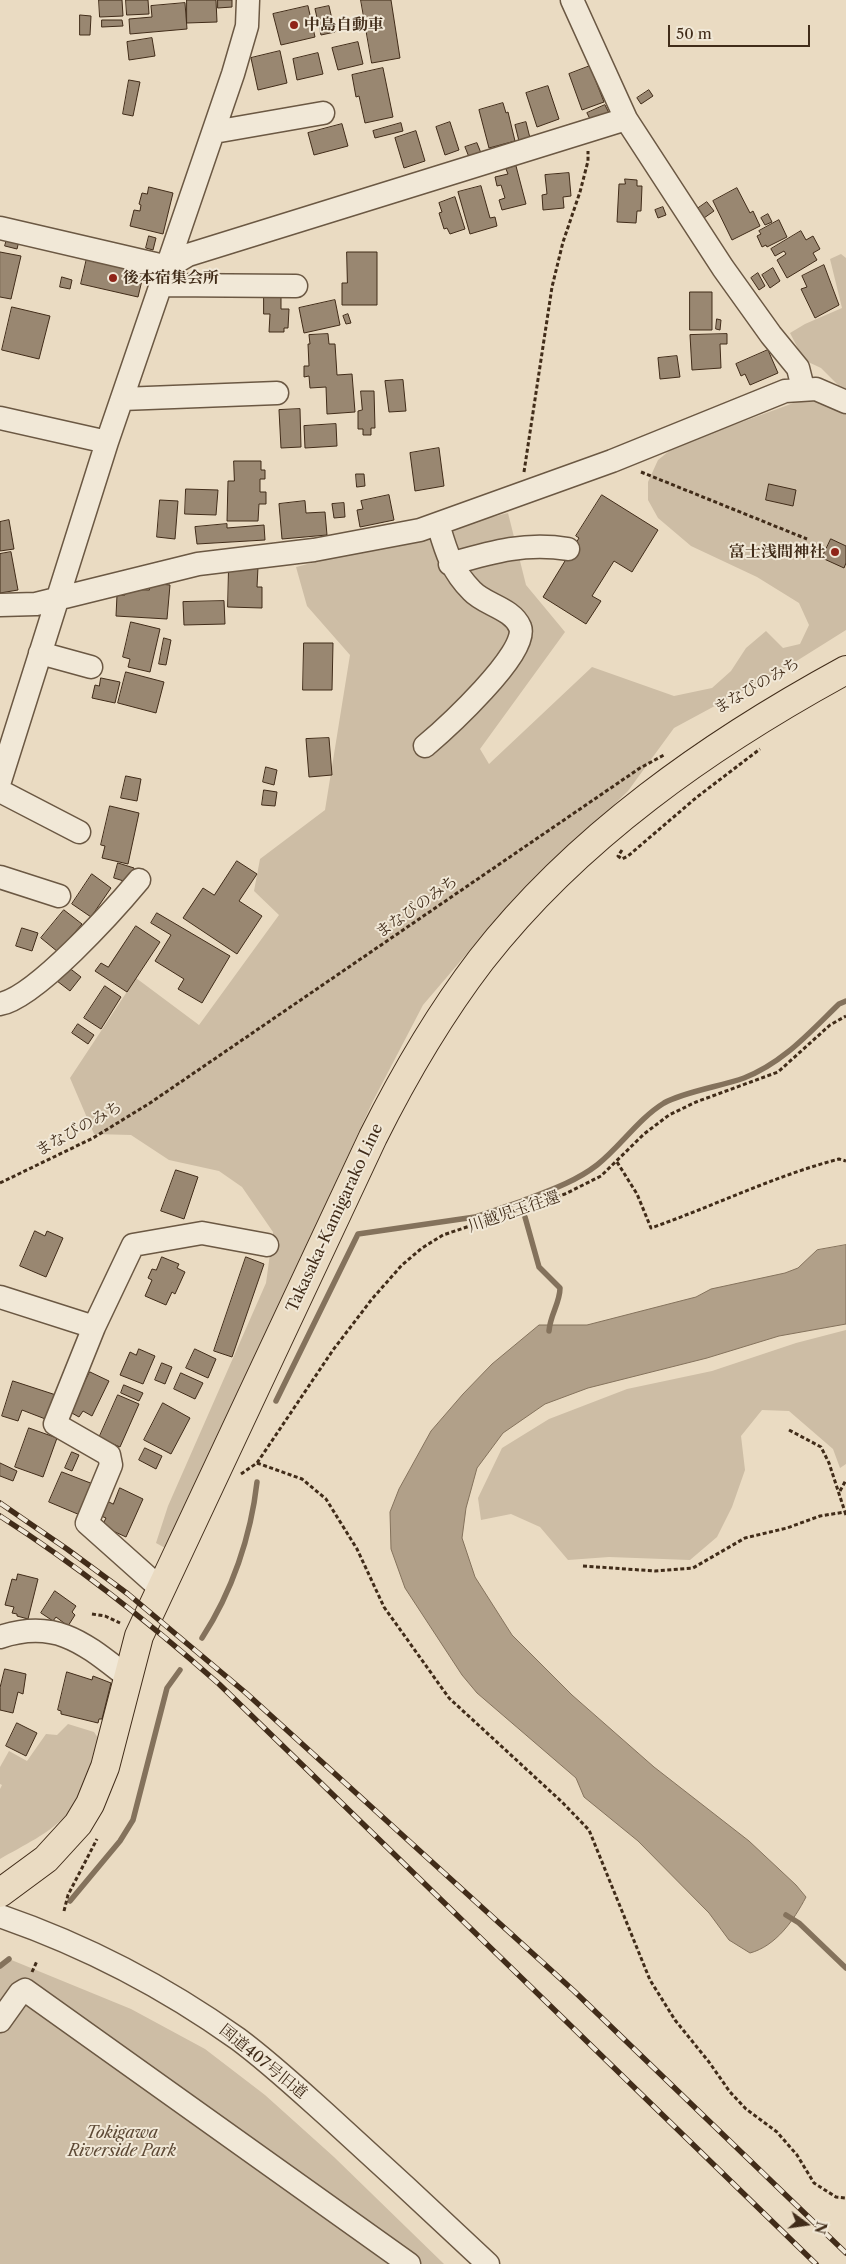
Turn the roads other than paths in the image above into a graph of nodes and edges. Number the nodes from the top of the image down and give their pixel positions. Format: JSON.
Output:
{"nodes":[{"id":1,"x":248,"y":0,"type":"edge"},
{"id":2,"x":572,"y":0,"type":"edge"},
{"id":3,"x":323,"y":113,"type":"dead end"},
{"id":4,"x":626,"y":119,"type":"junction"},
{"id":5,"x":214,"y":132,"type":"junction"},
{"id":6,"x":0,"y":228,"type":"edge"},
{"id":7,"x":165,"y":276,"type":"junction"},
{"id":8,"x":296,"y":286,"type":"dead end"},
{"id":9,"x":804,"y":388,"type":"junction"},
{"id":10,"x":277,"y":393,"type":"dead end"},
{"id":11,"x":122,"y":399,"type":"junction"},
{"id":12,"x":846,"y":402,"type":"edge"},
{"id":13,"x":0,"y":418,"type":"edge"},
{"id":14,"x":107,"y":442,"type":"junction"},
{"id":15,"x":438,"y":524,"type":"junction"},
{"id":16,"x":568,"y":549,"type":"dead end"},
{"id":17,"x":450,"y":564,"type":"junction"},
{"id":18,"x":57,"y":598,"type":"junction"},
{"id":19,"x":0,"y":605,"type":"edge"},
{"id":20,"x":40,"y":652,"type":"junction"},
{"id":21,"x":91,"y":667,"type":"dead end"},
{"id":22,"x":846,"y":670,"type":"edge"},
{"id":23,"x":425,"y":746,"type":"dead end"},
{"id":24,"x":0,"y":781,"type":"edge"},
{"id":25,"x":0,"y":791,"type":"edge"},
{"id":26,"x":80,"y":832,"type":"dead end"},
{"id":27,"x":0,"y":876,"type":"edge"},
{"id":28,"x":139,"y":880,"type":"dead end"},
{"id":29,"x":59,"y":896,"type":"dead end"},
{"id":30,"x":0,"y":1004,"type":"edge"},
{"id":31,"x":267,"y":1245,"type":"dead end"},
{"id":32,"x":0,"y":1297,"type":"edge"},
{"id":33,"x":94,"y":1327,"type":"junction"},
{"id":34,"x":161,"y":1589,"type":"junction"},
{"id":35,"x":0,"y":1636,"type":"edge"},
{"id":36,"x":129,"y":1678,"type":"junction"},
{"id":37,"x":0,"y":1894,"type":"edge"},
{"id":38,"x":0,"y":1916,"type":"edge"},
{"id":39,"x":0,"y":2021,"type":"edge"},
{"id":40,"x":408,"y":2264,"type":"edge"},
{"id":41,"x":488,"y":2264,"type":"edge"}],
"edges":[{"from":1,"to":5,"type":"street"},
{"from":2,"to":4,"type":"street"},
{"from":3,"to":5,"type":"street"},
{"from":4,"to":7,"type":"street"},
{"from":4,"to":9,"type":"street"},
{"from":5,"to":7,"type":"street"},
{"from":6,"to":7,"type":"street"},
{"from":7,"to":8,"type":"street"},
{"from":7,"to":11,"type":"street"},
{"from":9,"to":12,"type":"street"},
{"from":9,"to":15,"type":"street"},
{"from":10,"to":11,"type":"street"},
{"from":11,"to":14,"type":"street"},
{"from":13,"to":14,"type":"street"},
{"from":14,"to":18,"type":"street"},
{"from":15,"to":17,"type":"street"},
{"from":15,"to":18,"type":"street"},
{"from":16,"to":17,"type":"street"},
{"from":17,"to":23,"type":"street"},
{"from":18,"to":19,"type":"street"},
{"from":18,"to":20,"type":"street"},
{"from":20,"to":21,"type":"street"},
{"from":20,"to":24,"type":"street"},
{"from":22,"to":34,"type":"main road","name":"Takasaka-Kamigarako Line"},
{"from":25,"to":26,"type":"street"},
{"from":27,"to":29,"type":"street"},
{"from":28,"to":30,"type":"street"},
{"from":31,"to":33,"type":"street"},
{"from":32,"to":33,"type":"street"},
{"from":33,"to":34,"type":"street"},
{"from":34,"to":36,"type":"main road","name":"Takasaka-Kamigarako Line"},
{"from":35,"to":36,"type":"street"},
{"from":36,"to":37,"type":"main road","name":"Takasaka-Kamigarako Line"},
{"from":38,"to":41,"type":"street","name":"国道407号旧道"},
{"from":39,"to":40,"type":"street"}]}
